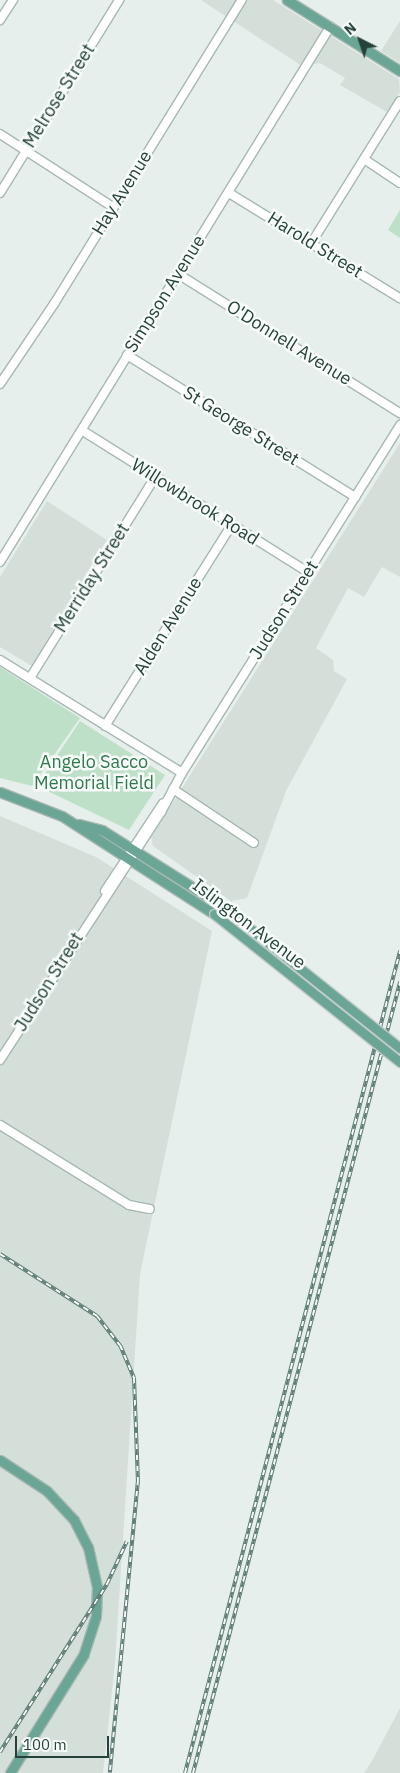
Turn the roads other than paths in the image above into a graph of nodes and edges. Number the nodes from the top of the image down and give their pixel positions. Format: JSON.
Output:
{"nodes":[{"id":1,"x":13,"y":0,"type":"edge"},
{"id":2,"x":119,"y":0,"type":"edge"},
{"id":3,"x":242,"y":0,"type":"edge"},
{"id":4,"x":287,"y":0,"type":"edge"},
{"id":5,"x":0,"y":20,"type":"edge"},
{"id":6,"x":330,"y":27,"type":"junction"},
{"id":7,"x":400,"y":71,"type":"edge"},
{"id":8,"x":400,"y":101,"type":"edge"},
{"id":9,"x":0,"y":134,"type":"edge"},
{"id":10,"x":26,"y":150,"type":"junction"},
{"id":11,"x":364,"y":159,"type":"junction"},
{"id":12,"x":400,"y":183,"type":"edge"},
{"id":13,"x":0,"y":193,"type":"edge"},
{"id":14,"x":228,"y":193,"type":"junction"},
{"id":15,"x":113,"y":207,"type":"junction"},
{"id":16,"x":312,"y":242,"type":"junction"},
{"id":17,"x":178,"y":274,"type":"junction"},
{"id":18,"x":400,"y":298,"type":"edge"},
{"id":19,"x":128,"y":355,"type":"junction"},
{"id":20,"x":0,"y":384,"type":"edge"},
{"id":21,"x":400,"y":413,"type":"edge"},
{"id":22,"x":400,"y":425,"type":"edge"},
{"id":23,"x":83,"y":431,"type":"junction"},
{"id":24,"x":155,"y":477,"type":"junction"},
{"id":25,"x":355,"y":497,"type":"junction"},
{"id":26,"x":231,"y":526,"type":"junction"},
{"id":27,"x":0,"y":562,"type":"edge"},
{"id":28,"x":308,"y":572,"type":"junction"},
{"id":29,"x":0,"y":660,"type":"edge"},
{"id":30,"x":30,"y":678,"type":"junction"},
{"id":31,"x":105,"y":726,"type":"junction"},
{"id":32,"x":182,"y":773,"type":"junction"},
{"id":33,"x":173,"y":789,"type":"junction"},
{"id":34,"x":0,"y":792,"type":"edge"},
{"id":35,"x":72,"y":821,"type":"junction"},
{"id":36,"x":254,"y":843,"type":"dead end"},
{"id":37,"x":134,"y":850,"type":"junction"},
{"id":38,"x":128,"y":858,"type":"junction"},
{"id":39,"x":400,"y":1048,"type":"edge"},
{"id":40,"x":0,"y":1060,"type":"edge"},
{"id":41,"x":400,"y":1062,"type":"edge"},
{"id":42,"x":0,"y":1125,"type":"edge"},
{"id":43,"x":150,"y":1209,"type":"dead end"},
{"id":44,"x":0,"y":1460,"type":"edge"},
{"id":45,"x":10,"y":1773,"type":"edge"}],
"edges":[{"from":1,"to":5,"type":"street"},
{"from":2,"to":10,"type":"street","name":"Melrose Street"},
{"from":3,"to":15,"type":"street","name":"Hay Avenue"},
{"from":4,"to":6,"type":"main road"},
{"from":6,"to":7,"type":"main road"},
{"from":6,"to":14,"type":"street","name":"Simpson Avenue"},
{"from":8,"to":11,"type":"street"},
{"from":9,"to":10,"type":"street"},
{"from":10,"to":13,"type":"street","name":"Melrose Street"},
{"from":10,"to":15,"type":"street"},
{"from":11,"to":12,"type":"street"},
{"from":11,"to":16,"type":"street"},
{"from":14,"to":16,"type":"street","name":"Harold Street"},
{"from":14,"to":17,"type":"street","name":"Simpson Avenue"},
{"from":15,"to":20,"type":"street","name":"Hay Avenue"},
{"from":16,"to":18,"type":"street","name":"Harold Street"},
{"from":17,"to":19,"type":"street","name":"Simpson Avenue"},
{"from":17,"to":21,"type":"street","name":"O'Donnell Avenue"},
{"from":19,"to":23,"type":"street","name":"Simpson Avenue"},
{"from":19,"to":25,"type":"street","name":"St George Street"},
{"from":22,"to":25,"type":"street","name":"Judson Street"},
{"from":23,"to":24,"type":"street","name":"Willowbrook Road"},
{"from":23,"to":27,"type":"street","name":"Simpson Avenue"},
{"from":24,"to":26,"type":"street","name":"Willowbrook Road"},
{"from":24,"to":30,"type":"street","name":"Merriday Street"},
{"from":25,"to":28,"type":"street","name":"Judson Street"},
{"from":26,"to":28,"type":"street","name":"Willowbrook Road"},
{"from":26,"to":31,"type":"street","name":"Alden Avenue"},
{"from":28,"to":32,"type":"street","name":"Judson Street"},
{"from":29,"to":30,"type":"street"},
{"from":30,"to":31,"type":"street"},
{"from":31,"to":32,"type":"street"},
{"from":32,"to":33,"type":"street","name":"Judson Street"},
{"from":33,"to":36,"type":"street"},
{"from":33,"to":37,"type":"street","name":"Judson Street"},
{"from":34,"to":35,"type":"main road","name":"Islington Avenue"},
{"from":35,"to":37,"type":"main road","name":"Islington Avenue"},
{"from":35,"to":38,"type":"main road","name":"Islington Avenue"},
{"from":37,"to":38,"type":"street","name":"Judson Street"},
{"from":37,"to":39,"type":"main road","name":"Islington Avenue","bridge":true},
{"from":38,"to":40,"type":"street","name":"Judson Street"},
{"from":38,"to":41,"type":"main road","name":"Islington Avenue","bridge":true},
{"from":42,"to":43,"type":"street"},
{"from":44,"to":45,"type":"main road"}]}
